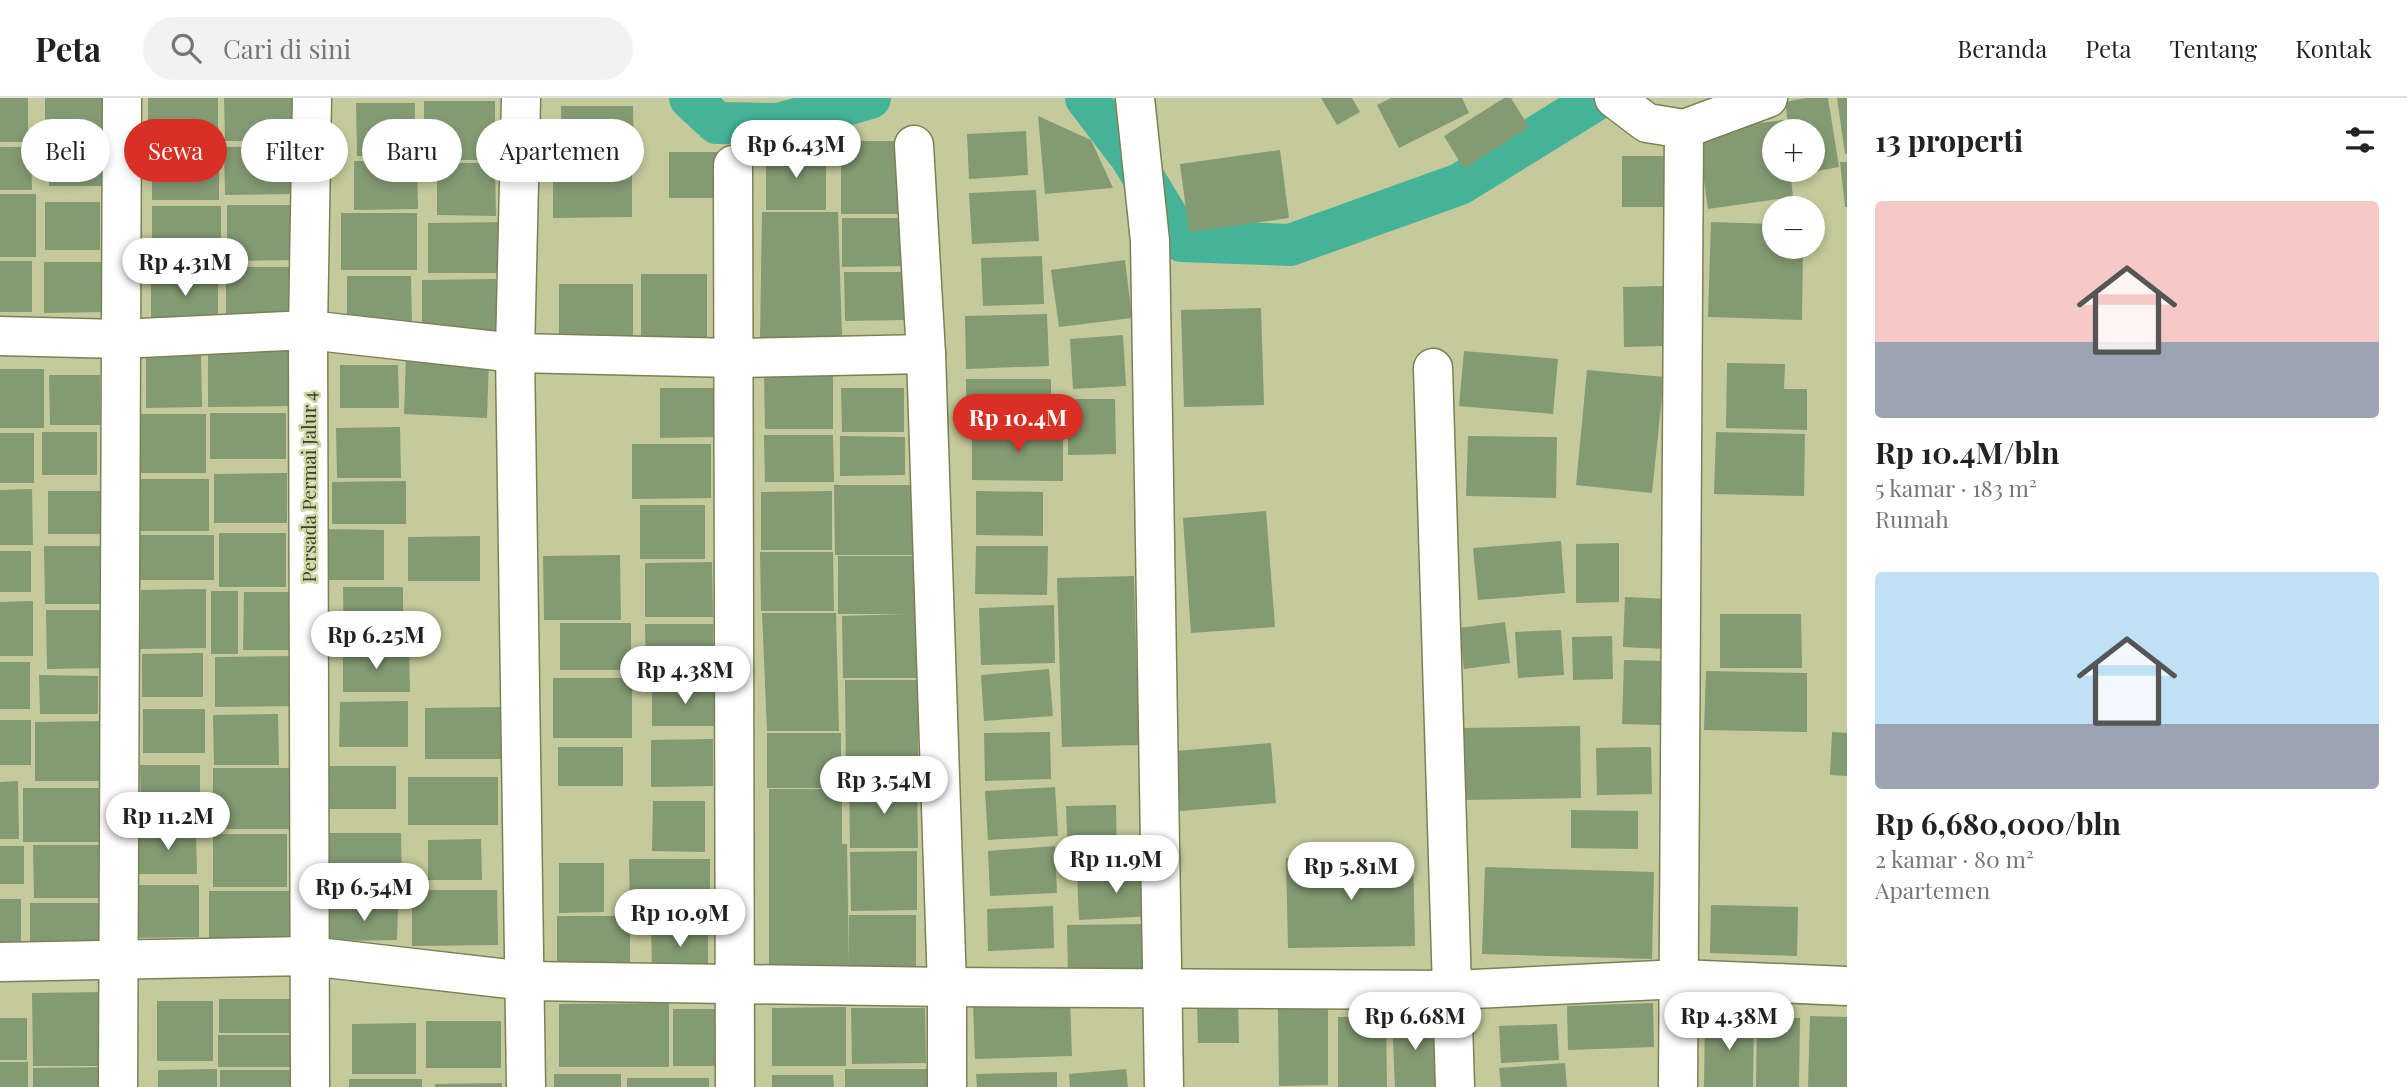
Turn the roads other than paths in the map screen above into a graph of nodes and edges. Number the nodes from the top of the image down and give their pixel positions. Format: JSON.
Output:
{"nodes":[{"id":1,"x":122,"y":98,"type":"edge"},
{"id":2,"x":312,"y":98,"type":"edge"},
{"id":3,"x":521,"y":98,"type":"edge"},
{"id":4,"x":1768,"y":98,"type":"edge"},
{"id":5,"x":1623,"y":105,"type":"edge"},
{"id":6,"x":1136,"y":106,"type":"edge"},
{"id":7,"x":1684,"y":129,"type":"junction"},
{"id":8,"x":914,"y":145,"type":"dead end"},
{"id":9,"x":733,"y":164,"type":"dead end"},
{"id":10,"x":308,"y":330,"type":"junction"},
{"id":11,"x":0,"y":336,"type":"edge"},
{"id":12,"x":120,"y":339,"type":"junction"},
{"id":13,"x":515,"y":353,"type":"junction"},
{"id":14,"x":926,"y":354,"type":"junction"},
{"id":15,"x":736,"y":358,"type":"junction"},
{"id":16,"x":1433,"y":368,"type":"dead end"},
{"id":17,"x":309,"y":956,"type":"junction"},
{"id":18,"x":117,"y":960,"type":"junction"},
{"id":19,"x":0,"y":962,"type":"edge"},
{"id":20,"x":1680,"y":979,"type":"junction"},
{"id":21,"x":527,"y":981,"type":"junction"},
{"id":22,"x":736,"y":984,"type":"junction"},
{"id":23,"x":1847,"y":986,"type":"edge"},
{"id":24,"x":947,"y":987,"type":"junction"},
{"id":25,"x":1165,"y":989,"type":"junction"},
{"id":26,"x":1454,"y":990,"type":"junction"},
{"id":27,"x":118,"y":1087,"type":"edge"},
{"id":28,"x":310,"y":1087,"type":"edge"},
{"id":29,"x":526,"y":1087,"type":"edge"},
{"id":30,"x":735,"y":1087,"type":"edge"},
{"id":31,"x":947,"y":1087,"type":"edge"},
{"id":32,"x":1164,"y":1087,"type":"edge"},
{"id":33,"x":1455,"y":1087,"type":"edge"},
{"id":34,"x":1678,"y":1087,"type":"edge"}],
"edges":[{"from":1,"to":12,"type":"street"},
{"from":2,"to":10,"type":"street","name":"Persada Permai Jalur 4"},
{"from":3,"to":13,"type":"street"},
{"from":4,"to":7,"type":"street"},
{"from":5,"to":7,"type":"street"},
{"from":6,"to":25,"type":"street"},
{"from":7,"to":20,"type":"street"},
{"from":8,"to":14,"type":"street"},
{"from":9,"to":15,"type":"street"},
{"from":10,"to":12,"type":"street"},
{"from":10,"to":13,"type":"street"},
{"from":10,"to":17,"type":"street","name":"Persada Permai Jalur 4"},
{"from":11,"to":12,"type":"street"},
{"from":12,"to":18,"type":"street"},
{"from":13,"to":15,"type":"street"},
{"from":13,"to":21,"type":"street"},
{"from":14,"to":15,"type":"street"},
{"from":14,"to":24,"type":"street"},
{"from":15,"to":22,"type":"street"},
{"from":16,"to":26,"type":"street"},
{"from":17,"to":18,"type":"street"},
{"from":17,"to":21,"type":"street"},
{"from":17,"to":28,"type":"street","name":"Persada Permai Jalur 4"},
{"from":18,"to":19,"type":"street"},
{"from":18,"to":27,"type":"street"},
{"from":20,"to":23,"type":"street"},
{"from":20,"to":26,"type":"street"},
{"from":20,"to":34,"type":"street"},
{"from":21,"to":22,"type":"street"},
{"from":21,"to":29,"type":"street"},
{"from":22,"to":24,"type":"street"},
{"from":22,"to":30,"type":"street"},
{"from":24,"to":25,"type":"street"},
{"from":24,"to":31,"type":"street"},
{"from":25,"to":26,"type":"street"},
{"from":25,"to":32,"type":"street"},
{"from":26,"to":33,"type":"street"}]}
